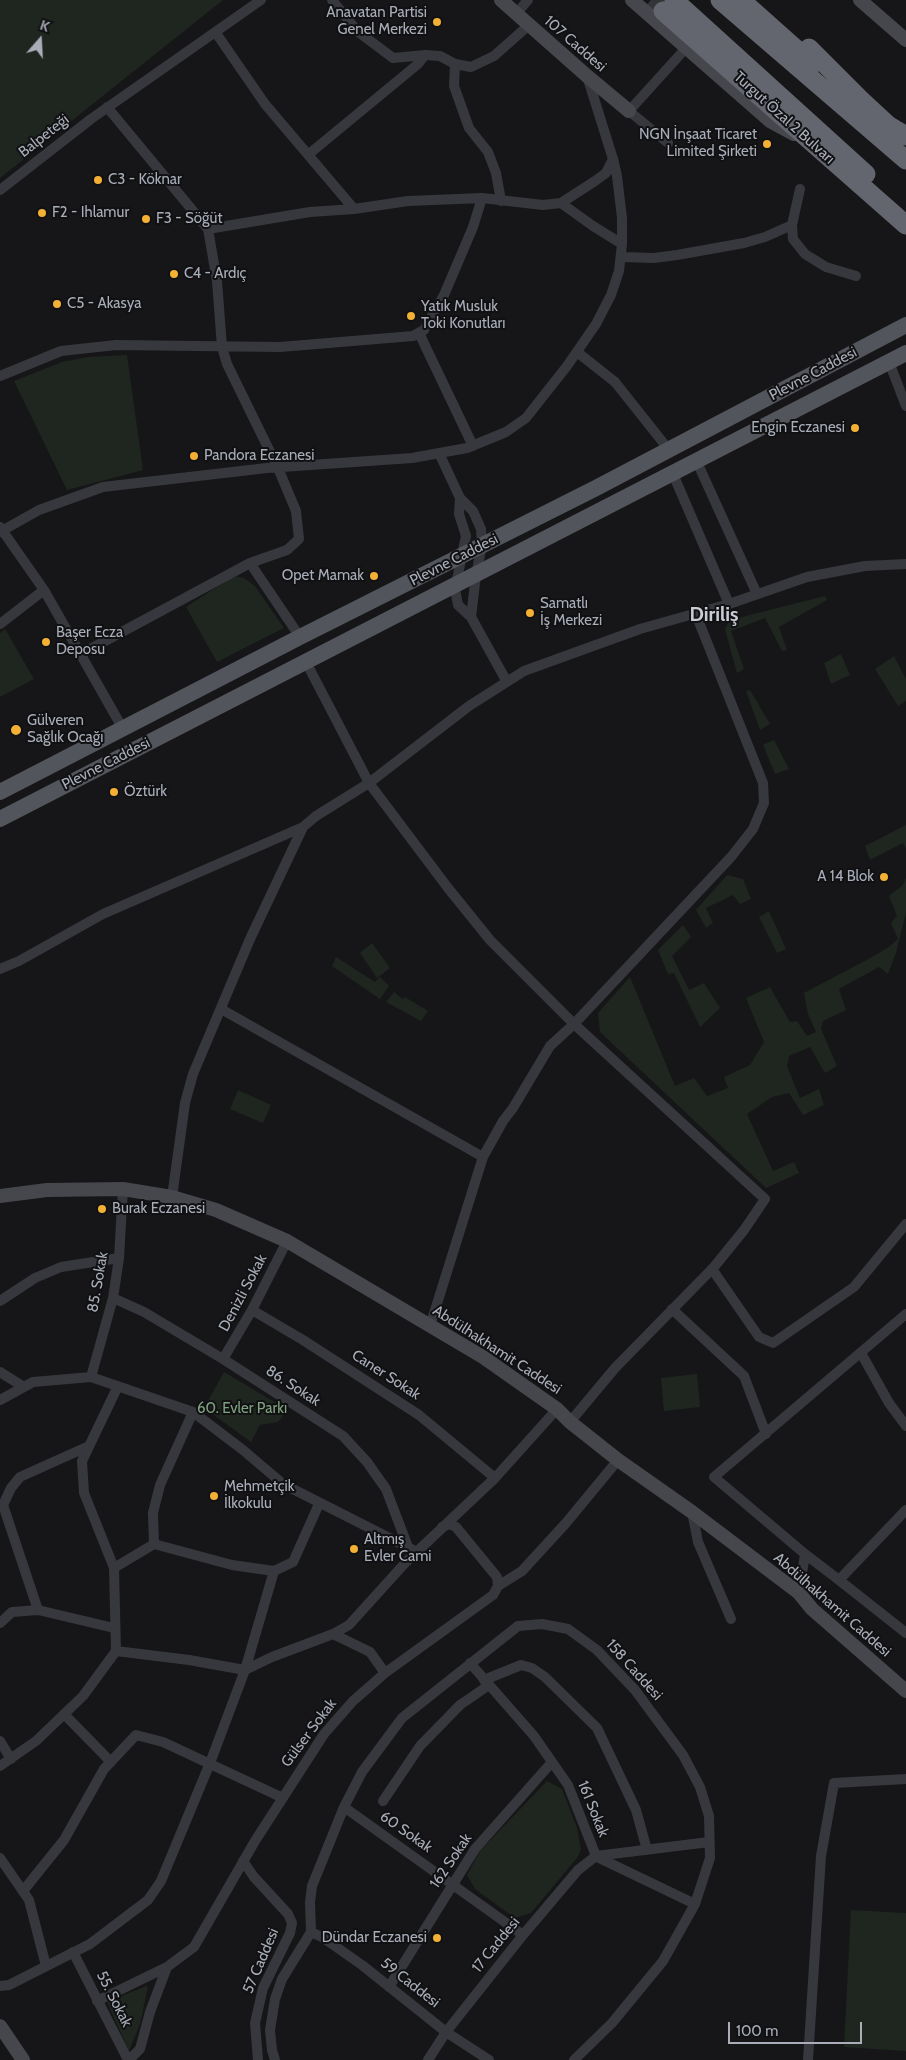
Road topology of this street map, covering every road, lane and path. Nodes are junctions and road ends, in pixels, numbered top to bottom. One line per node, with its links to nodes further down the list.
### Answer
1 (261, 0): 13 (street, Balpeteği)
2 (332, 0): 16 (street)
3 (501, 0): 11 (main road, 107 Caddesi)
4 (528, 0): 11 (street)
5 (632, 0): 15 (main road)
6 (720, 0): 19 (highway)
7 (742, 0): 19 (highway)
8 (754, 0): 19 (highway)
9 (860, 0): 14 (main road)
10 (669, 5): 24 (highway, Turgut Özal 2 Bulvarı); 35 (highway, Turgut Özal 2 Bulvarı)
11 (516, 14): 12 (main road, 107 Caddesi)
12 (529, 25): 17 (street); 18 (main road, 107 Caddesi)
13 (216, 33): 20 (street, Balpeteği); 25 (street)
14 (906, 40)
15 (686, 48): 21 (street); 24 (main road)
16 (425, 54): 17 (street); 25 (street)
17 (455, 64): 32 (street)
18 (587, 76): 21 (main road, 107 Caddesi); 27 (street)
19 (854, 105): 22 (highway); 26 (highway); 28 (highway)
20 (107, 107): 29 (street, Balpeteği); 38 (street)
21 (629, 111): 23 (street)
22 (906, 136)
23 (668, 143)
24 (813, 144): 37 (highway, Turgut Özal 2 Bulvarı)
25 (309, 154): 34 (street)
26 (906, 154)
27 (612, 159): 33 (street); 39 (street)
28 (906, 160)
29 (0, 190)
30 (800, 190): 36 (street)
31 (482, 198): 32 (street); 34 (street); 43 (street)
32 (501, 200): 33 (street)
33 (561, 203): 39 (street)
34 (354, 209): 38 (street)
35 (906, 209)
36 (792, 225): 40 (street); 41 (street)
37 (906, 225)
38 (208, 230): 44 (street)
39 (622, 244): 40 (street)
40 (621, 257): 45 (street)
41 (856, 276)
42 (906, 325): 51 (main road, Plevne Caddesi)
43 (419, 333): 44 (street); 50 (street)
44 (222, 347): 48 (street); 54 (street)
45 (577, 352): 50 (street); 51 (street)
46 (906, 353): 47 (main road, Plevne Caddesi)
47 (889, 362): 49 (street); 53 (main road, Plevne Caddesi)
48 (0, 376)
49 (906, 406)
50 (472, 446): 52 (street)
51 (669, 450): 58 (main road, Plevne Caddesi)
52 (439, 453): 54 (street); 56 (street)
53 (697, 462): 55 (main road, Plevne Caddesi); 65 (street)
54 (278, 468): 57 (street); 60 (street)
55 (673, 474): 62 (main road, Plevne Caddesi); 66 (street)
56 (460, 498): 58 (street); 59 (street)
57 (1, 529): 64 (street)
58 (482, 545): 59 (main road, Plevne Caddesi); 62 (street)
59 (463, 555): 63 (street); 70 (main road, Plevne Caddesi)
60 (250, 563): 70 (street); 71 (street)
61 (906, 564): 65 (street)
62 (476, 575): 63 (main road, Plevne Caddesi); 68 (street)
63 (456, 585): 68 (street); 72 (main road, Plevne Caddesi)
64 (44, 590): 69 (street); 71 (street)
65 (757, 594): 66 (street)
66 (729, 604): 67 (street)
67 (695, 612): 73 (street); 81 (street)
68 (471, 617): 73 (street)
69 (0, 624)
70 (300, 637): 74 (main road, Plevne Caddesi)
71 (81, 654): 74 (street)
72 (306, 662): 75 (street); 77 (main road, Plevne Caddesi)
73 (507, 682): 75 (street)
74 (123, 729): 76 (main road, Plevne Caddesi)
75 (369, 783): 78 (street); 81 (street)
76 (0, 792)
77 (0, 819)
78 (303, 827): 79 (street); 80 (street)
79 (0, 969)
80 (221, 1009): 82 (street); 85 (street)
81 (574, 1024): 82 (street); 89 (street)
82 (483, 1157): 95 (street)
83 (123, 1190): 84 (main road, Abdülhakhamit Caddesi); 85 (main road, Abdülhakhamit Caddesi); 88 (street, 85. Sokak)
84 (0, 1196)
85 (172, 1197): 87 (main road, Abdülhakhamit Caddesi)
86 (906, 1224): 89 (street)
87 (288, 1241): 92 (street, Denizli Sokak); 95 (main road, Abdülhakhamit Caddesi)
88 (119, 1258): 90 (street, 85. Sokak); 91 (street)
89 (712, 1269): 93 (street)
90 (113, 1298): 97 (street, 86. Sokak); 99 (street, 85. Sokak)
91 (0, 1302)
92 (252, 1310): 97 (street, Denizli Sokak); 110 (street, Caner Sokak)
93 (672, 1310): 105 (street); 107 (street)
94 (906, 1314): 96 (street)
95 (430, 1326): 103 (main road, Abdülhakhamit Caddesi)
96 (861, 1354): 106 (street); 107 (street)
97 (223, 1359): 117 (street, 86. Sokak)
98 (0, 1372): 101 (street)
99 (91, 1377): 100 (street); 101 (street)
100 (118, 1386): 104 (street); 108 (street)
101 (24, 1387): 102 (street)
102 (0, 1400)
103 (557, 1409): 105 (main road, Abdülhakhamit Caddesi); 110 (street)
104 (193, 1412): 111 (street); 116 (street)
105 (570, 1422): 109 (main road, Abdülhakhamit Caddesi)
106 (906, 1426)
107 (766, 1434): 118 (street)
108 (89, 1446): 112 (street); 119 (street)
109 (618, 1460): 114 (main road, Abdülhakhamit Caddesi); 122 (street, Gülser Sokak)
110 (495, 1478): 115 (street)
111 (319, 1504): 117 (street); 120 (street)
112 (2, 1506): 124 (street)
113 (906, 1510): 121 (street)
114 (692, 1512): 123 (main road, Abdülhakhamit Caddesi); 125 (street)
115 (442, 1527): 117 (street); 122 (street)
116 (154, 1544): 119 (street); 120 (street)
117 (412, 1549): 129 (street)
118 (805, 1554): 121 (street); 123 (street)
119 (114, 1568): 127 (street)
120 (274, 1571): 132 (street)
121 (839, 1580): 128 (street)
122 (498, 1586): 133 (street, Gülser Sokak)
123 (799, 1593): 135 (main road, Abdülhakhamit Caddesi)
124 (38, 1610): 126 (street); 127 (street)
125 (731, 1619)
126 (0, 1623)
127 (114, 1628): 130 (street)
128 (906, 1633)
129 (333, 1634): 132 (street); 133 (street)
130 (116, 1651): 132 (street); 136 (street)
131 (470, 1663): 134 (street, 161 Sokak); 146 (street, 158 Caddesi); 147 (street, 158 Caddesi)
132 (245, 1670): 141 (street)
133 (385, 1673): 144 (street, Gülser Sokak)
134 (487, 1682): 140 (street, 161 Sokak); 145 (street); 148 (street)
135 (906, 1690)
136 (64, 1714): 138 (street); 139 (street)
137 (0, 1741): 138 (street)
138 (11, 1759): 142 (street)
139 (111, 1762): 141 (street); 154 (street)
140 (552, 1762): 149 (street, 161 Sokak); 153 (street, 162 Sokak)
141 (210, 1763): 144 (street); 158 (street)
142 (0, 1766)
143 (906, 1780): 173 (street)
144 (283, 1798): 151 (street, Gülser Sokak)
145 (383, 1801)
146 (344, 1807): 153 (street, 60 Sokak); 156 (street, 158 Caddesi)
147 (709, 1842): 148 (street, 161 Sokak); 155 (street, 158 Caddesi)
148 (647, 1850): 149 (street, 161 Sokak)
149 (596, 1856): 155 (street); 157 (street, 17 Caddesi)
150 (0, 1858): 152 (street)
151 (243, 1861): 160 (street, Gülser Sokak); 168 (street, 57 Caddesi)
152 (4, 1872): 154 (street)
153 (453, 1884): 157 (street, 60 Sokak); 162 (street, 162 Sokak)
154 (23, 1891): 159 (street)
155 (695, 1904): 172 (street, 158 Caddesi)
156 (311, 1932): 162 (street, 59 Caddesi); 169 (street, 57 Caddesi)
157 (522, 1936): 165 (street, 17 Caddesi)
158 (73, 1952): 159 (street); 163 (street, 55. Sokak)
159 (46, 1966): 161 (street)
160 (167, 1967): 163 (street, Gülser Sokak); 167 (street)
161 (0, 1986)
162 (390, 1987): 165 (street, 59 Caddesi)
163 (97, 2001): 167 (street, 55. Sokak)
164 (0, 2026): 166 (main road)
165 (446, 2032): 170 (street, 17 Caddesi); 171 (street, 59 Caddesi)
166 (23, 2060)
167 (128, 2060)
168 (258, 2060)
169 (275, 2060)
170 (428, 2060)
171 (489, 2060)
172 (574, 2060)
173 (808, 2060)

